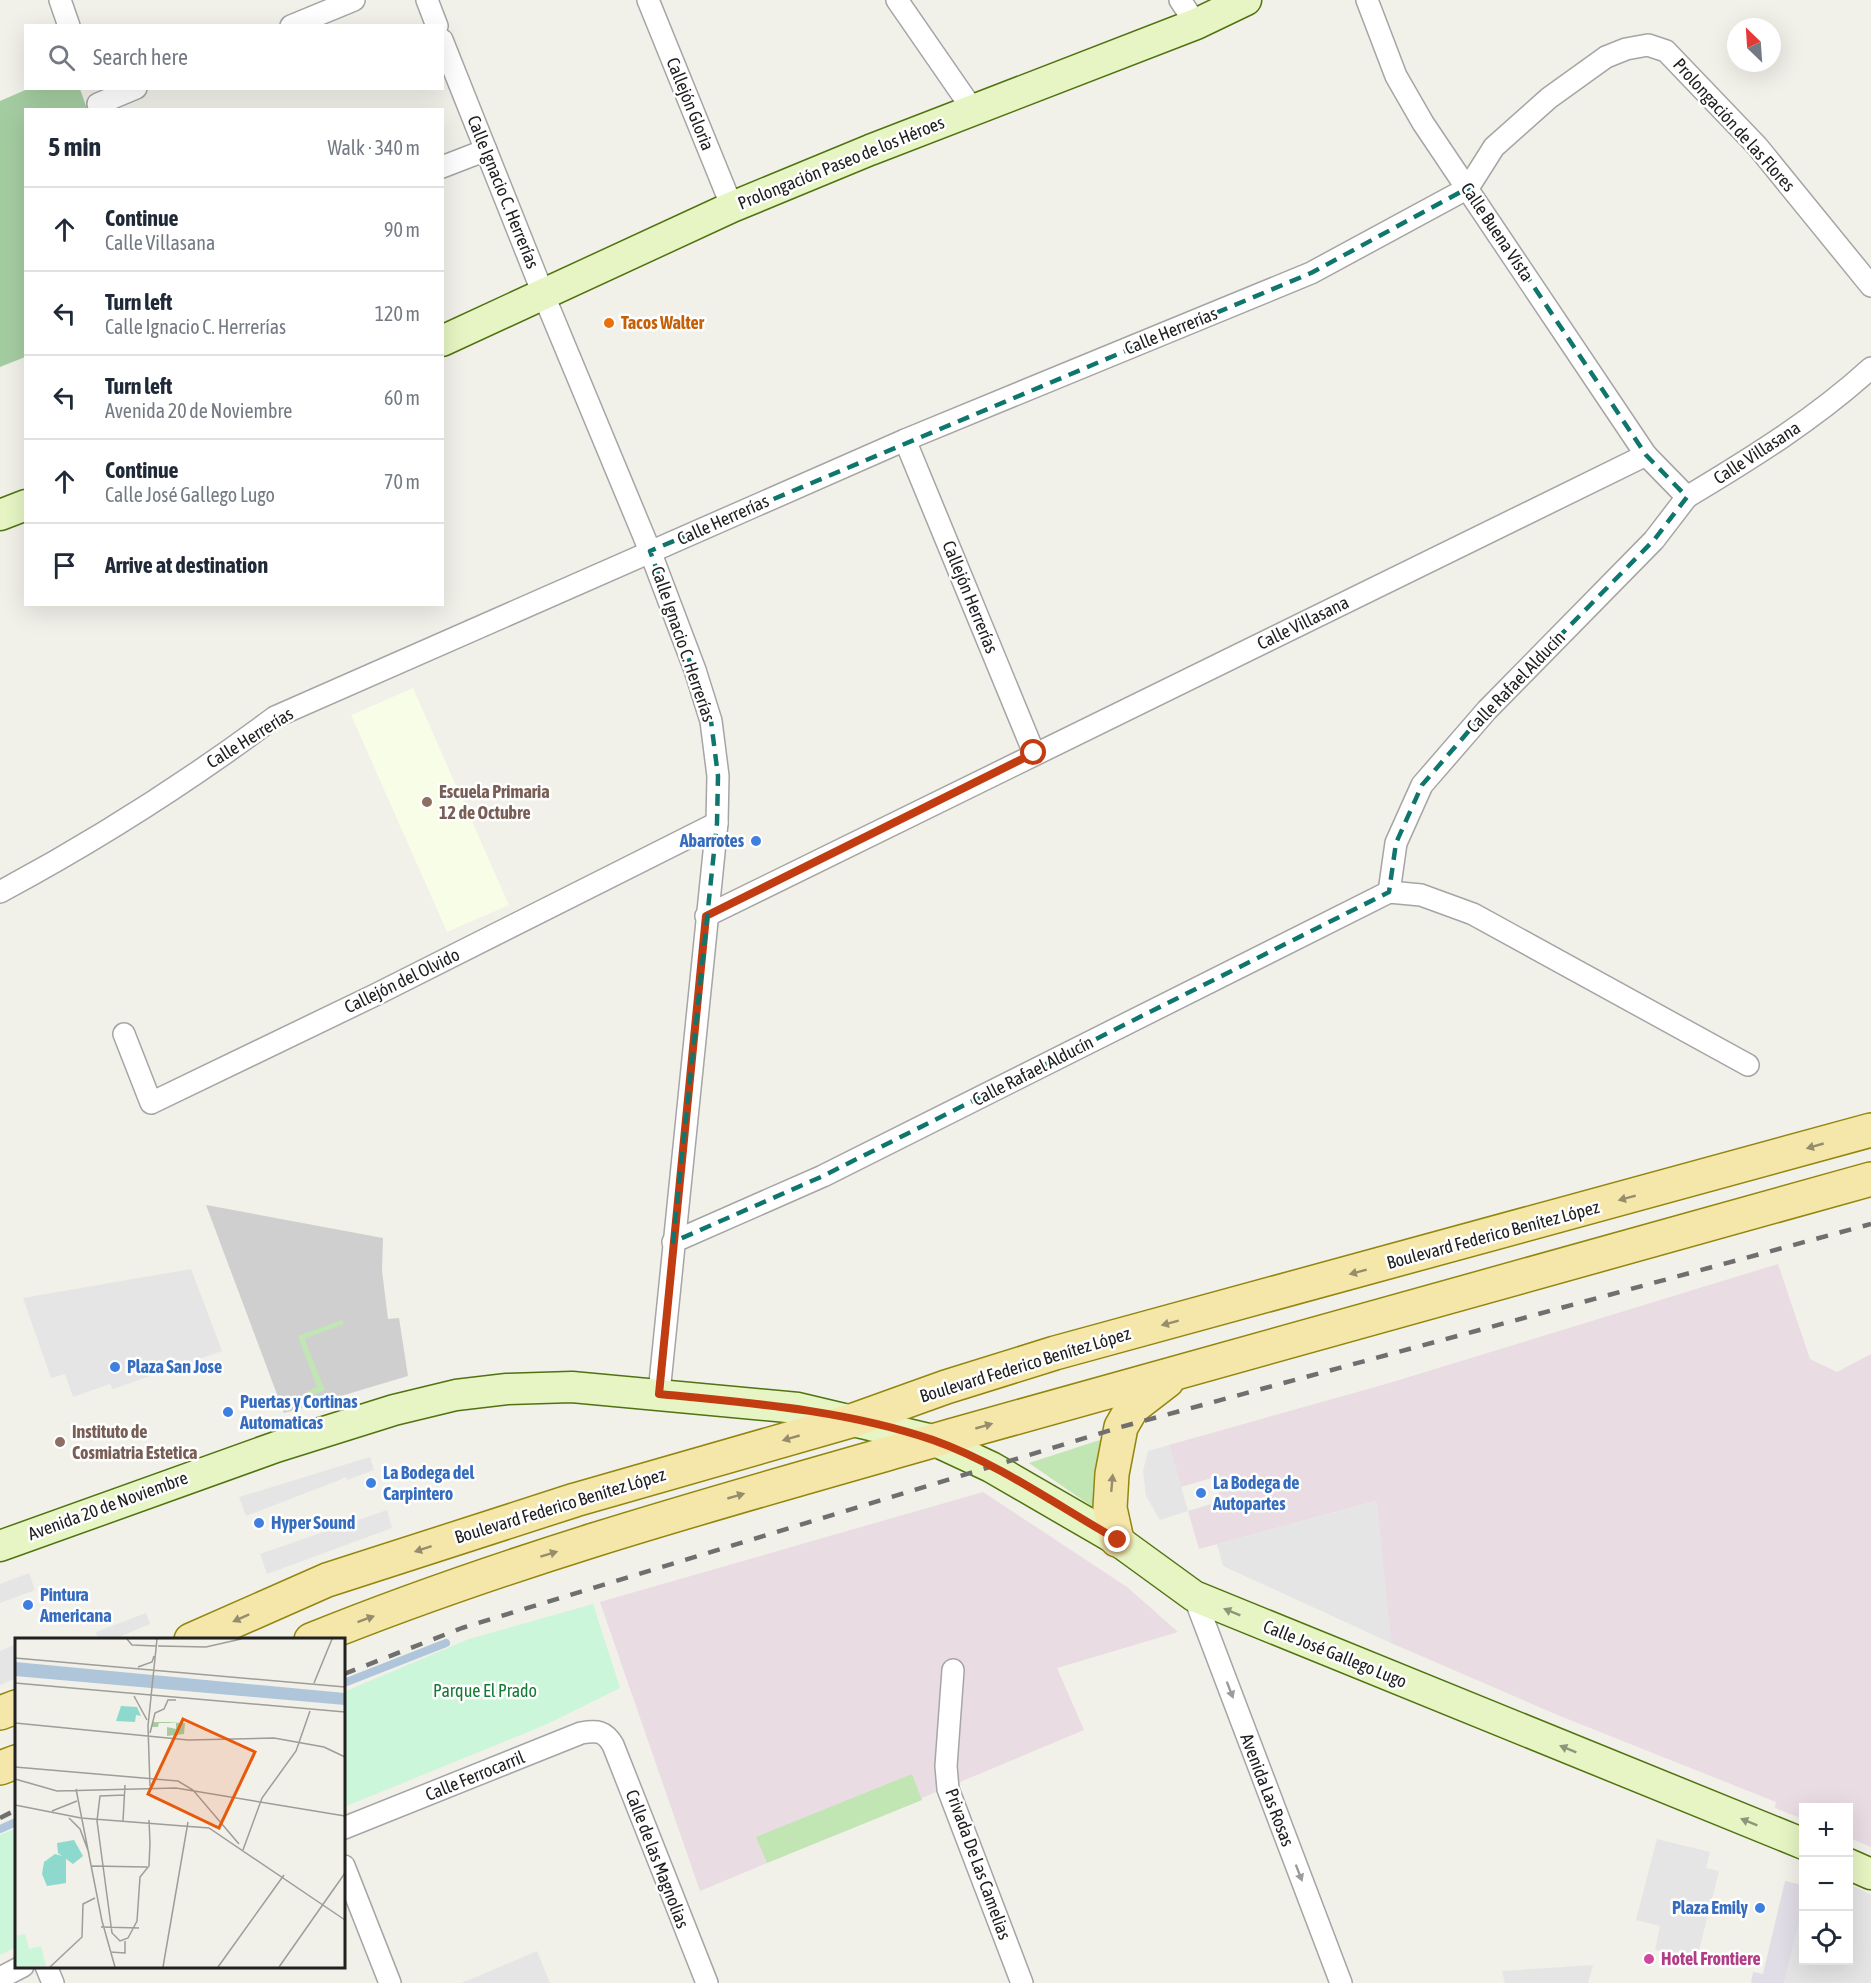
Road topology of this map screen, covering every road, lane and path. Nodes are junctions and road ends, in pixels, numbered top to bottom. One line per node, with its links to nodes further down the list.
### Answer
1 (60, 0): 9 (street)
2 (354, 0): 10 (street)
3 (427, 0): 11 (street)
4 (648, 0): 19 (street, Callejón Gloria)
5 (897, 0): 15 (street)
6 (1246, 0): 8 (main road, Prolongación Paseo de los Héroes)
7 (1367, 0): 18 (street, Calle Buena Vista)
8 (1188, 12): 15 (main road, Prolongación Paseo de los Héroes)
9 (68, 24)
10 (296, 24)
11 (436, 24)
12 (444, 44): 16 (street, Calle Ignacio C. Herrerías)
13 (130, 90): 14 (street)
14 (97, 101)
15 (973, 110): 19 (main road, Prolongación Paseo de los Héroes)
16 (486, 150): 17 (street); 21 (street, Calle Ignacio C. Herrerías)
17 (444, 166)
18 (1468, 188): 20 (street, Prolongación de las Flores); 24 (street, Calle Herrerías); 25 (street, Calle Buena Vista)
19 (732, 207): 21 (main road, Prolongación Paseo de los Héroes)
20 (1871, 286)
21 (544, 296): 22 (main road, Prolongación Paseo de los Héroes); 29 (street, Calle Ignacio C. Herrerías)
22 (444, 340)
23 (1871, 368): 26 (street, Calle Villasana)
24 (905, 440): 29 (street, Calle Herrerías); 30 (street, Callejón Herrerías)
25 (1646, 455): 26 (street); 30 (street, Calle Villasana)
26 (1687, 496): 33 (street, Calle Rafael Alducín)
27 (24, 506): 28 (main road)
28 (0, 515)
29 (650, 551): 31 (street, Calle Ignacio C. Herrerías); 32 (street, Calle Herrerías)
30 (1034, 753): 34 (street, Calle Villasana)
31 (717, 823): 34 (street, Calle Ignacio C. Herrerías); 35 (street, Callejón del Olvido)
32 (0, 892)
33 (1389, 892): 36 (street); 39 (street, Calle Rafael Alducín)
34 (706, 916): 39 (street, Calle Ignacio C. Herrerías)
35 (124, 1034)
36 (1748, 1065)
37 (1871, 1130): 42 (main road, Boulevard Federico Benítez López, one-way to 42)
38 (1871, 1179): 40 (main road)
39 (673, 1242): 41 (street, Calle Ignacio C. Herrerías)
40 (1183, 1369): 44 (main road, one-way to 40); 45 (main road, one-way to 40)
41 (659, 1394): 42 (main road, Avenida 20 de Noviembre); 46 (main road, Avenida 20 de Noviembre)
42 (854, 1419): 43 (main road, Avenida 20 de Noviembre); 48 (main road, Boulevard Federico Benítez López, one-way to 48)
43 (886, 1428): 44 (main road, Calle José Gallego Lugo)
44 (933, 1440): 45 (main road, Calle José Gallego Lugo); 49 (main road, one-way to 44)
45 (1118, 1540): 47 (main road, Calle José Gallego Lugo)
46 (0, 1546)
47 (1194, 1596): 57 (main road, Calle José Gallego Lugo, one-way to 47); 68 (street, Avenida Las Rosas, one-way to 68)
48 (196, 1638)
49 (316, 1638)
50 (953, 1670): 67 (street, Privada De Las Camelias)
51 (15, 1707): 52 (main road)
52 (0, 1713)
53 (607, 1735): 56 (street, Calle Ferrocarril); 66 (street, Calle de las Magnolias)
54 (15, 1762): 55 (main road)
55 (0, 1768)
56 (345, 1828)
57 (1799, 1842)
58 (1853, 1866): 60 (main road)
59 (345, 1869): 65 (street)
60 (1871, 1874)
61 (19, 1968): 63 (street)
62 (47, 1968): 64 (street)
63 (0, 1978)
64 (53, 1983)
65 (390, 1983)
66 (707, 1983)
67 (1022, 1983)
68 (1341, 1983)

